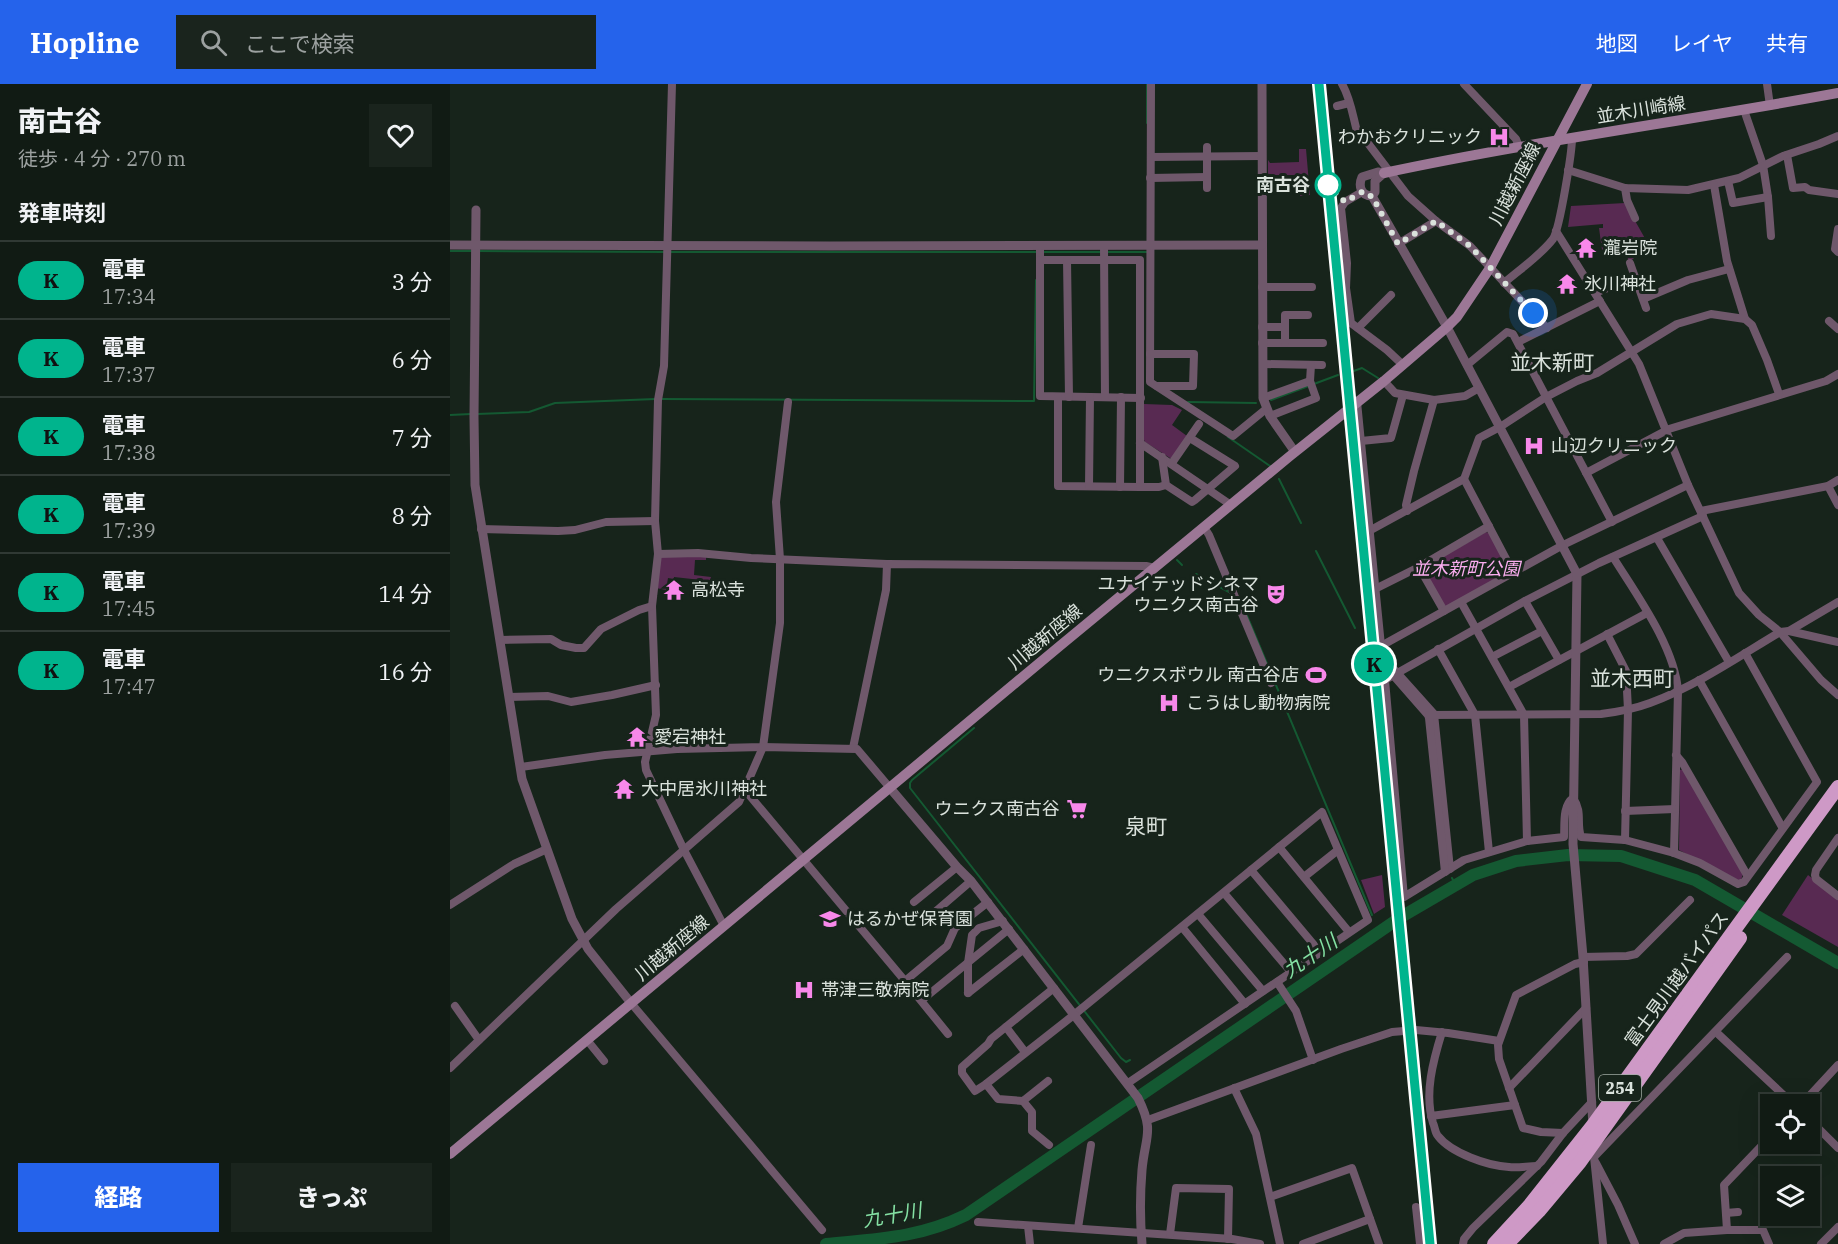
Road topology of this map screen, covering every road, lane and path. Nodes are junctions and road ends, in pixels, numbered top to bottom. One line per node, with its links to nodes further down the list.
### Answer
1 (672, 84): 44 (street)
2 (1151, 84): 20 (street)
3 (1262, 84): 19 (street)
4 (1342, 84): 9 (street)
5 (1464, 84): 16 (street)
6 (1587, 84): 15 (main road, 川越新座線)
7 (1767, 84): 11 (street)
8 (1838, 93): 11 (main road, 並木川崎線)
9 (1349, 103): 10 (street); 23 (street)
10 (1337, 106)
11 (1770, 106): 12 (main road, 並木川崎線)
12 (1744, 110): 14 (main road, 並木川崎線); 21 (street)
13 (1838, 136): 18 (street)
14 (1572, 138): 15 (main road, 並木川崎線); 22 (street)
15 (1556, 141): 16 (main road, 並木川崎線); 53 (main road, 川越新座線)
16 (1519, 147): 23 (main road, 並木川崎線)
17 (1207, 152): 19 (street); 20 (street); 24 (street)
18 (1787, 155): 21 (street); 31 (street)
19 (1262, 156): 40 (street)
20 (1151, 157): 25 (street)
21 (1763, 165): 26 (street); 33 (street)
22 (1568, 170): 29 (street); 38 (street)
23 (1383, 176): 30 (street); 32 (street); 36 (street)
24 (1207, 177): 25 (street); 28 (street)
25 (1150, 178): 47 (street)
26 (1728, 181): 27 (street); 33 (street)
27 (1714, 185): 29 (street); 54 (street)
28 (1207, 188)
29 (1625, 188): 35 (street)
30 (1362, 192): 32 (street); 70 (street)
31 (1838, 194)
32 (1372, 196): 41 (street)
33 (1768, 197): 39 (street)
34 (476, 210): 43 (street)
35 (1635, 218)
36 (1436, 221): 41 (street); 53 (street)
37 (1838, 229): 48 (street)
38 (1556, 231): 56 (street); 59 (street)
39 (1771, 236)
40 (1262, 244): 47 (street); 57 (street)
41 (1398, 244): 69 (street)
42 (450, 245): 43 (street)
43 (475, 245): 44 (street); 130 (street)
44 (668, 245): 45 (street); 126 (street)
45 (1040, 246): 46 (street); 49 (street)
46 (1104, 246): 47 (street); 51 (street)
47 (1150, 246): 78 (street)
48 (1838, 252)
49 (1040, 260): 50 (street); 91 (street)
50 (1067, 260): 51 (street); 92 (street)
51 (1104, 260): 94 (street); 97 (street)
52 (1630, 263): 55 (street)
53 (1490, 268): 56 (street); 69 (main road, 川越新座線)
54 (1729, 269): 61 (street); 65 (street)
55 (1635, 277): 59 (street); 61 (street)
56 (1504, 283): 71 (street)
57 (1262, 287): 58 (street); 67 (street)
58 (1312, 287)
59 (1594, 293): 62 (street)
60 (1391, 295): 70 (street)
61 (1643, 299): 63 (street)
62 (1600, 301): 71 (street); 77 (street)
63 (1646, 308)
64 (1308, 315): 68 (street)
65 (1745, 319): 77 (street); 89 (street)
66 (1829, 321): 72 (street)
67 (1262, 327): 68 (street); 74 (street)
68 (1285, 327): 75 (street)
69 (1447, 327): 82 (main road, 川越新座線); 83 (street)
70 (1358, 328): 82 (street)
71 (1547, 328): 73 (street)
72 (1838, 329)
73 (1518, 342): 83 (street); 96 (street)
74 (1262, 343): 75 (street); 79 (street)
75 (1285, 343): 76 (street)
76 (1323, 343)
77 (1632, 353): 96 (street); 105 (street)
78 (1150, 354): 87 (street); 87 (street)
79 (1263, 364): 80 (street); 98 (street)
80 (1311, 365): 81 (street); 85 (street)
81 (1322, 365)
82 (1403, 365): 86 (main road, 川越新座線)
83 (1467, 365): 88 (street)
84 (1838, 374): 89 (street)
85 (1310, 381): 98 (street); 102 (street)
86 (1384, 381): 90 (street); 101 (main road, 川越新座線)
87 (1155, 386): 102 (street)
88 (1479, 388): 99 (street); 104 (street)
89 (1779, 394): 105 (street)
90 (1403, 395): 99 (street); 107 (street)
91 (1058, 397): 92 (street); 117 (street)
92 (1069, 397): 93 (street)
93 (1090, 397): 94 (street); 117 (street)
94 (1105, 397): 95 (street)
95 (1121, 397): 97 (street); 119 (street)
96 (1546, 397): 104 (street); 112 (street)
97 (1141, 398): 108 (street)
98 (1263, 398): 102 (street)
99 (1434, 400): 124 (street)
100 (788, 402): 136 (street)
101 (1357, 402): 107 (street); 109 (main road, 川越新座線)
102 (1268, 413): 109 (street)
103 (1199, 424): 106 (street)
104 (1500, 427): 113 (street); 133 (street)
105 (1665, 430): 112 (street); 116 (street)
106 (1190, 438): 111 (street); 121 (street)
107 (1361, 441): 131 (street)
108 (1140, 443): 110 (street); 120 (street)
109 (1294, 452): 122 (main road, 川越新座線)
110 (1162, 457): 111 (street); 115 (street)
111 (1172, 463): 121 (street)
112 (1586, 472): 127 (street)
113 (1464, 479): 124 (street); 128 (street)
114 (1838, 480): 118 (street)
115 (1166, 485): 120 (street); 121 (street)
116 (1689, 485): 125 (street); 127 (street)
117 (1089, 486): 119 (street)
118 (1828, 486): 123 (street); 125 (street)
119 (1120, 487): 120 (street)
120 (1140, 487)
121 (1209, 489): 122 (street)
122 (1231, 505): 129 (main road, 川越新座線)
123 (1838, 505)
124 (1407, 511): 131 (street)
125 (1702, 513): 132 (street); 152 (street)
126 (655, 521): 130 (street); 134 (street)
127 (1612, 522): 133 (street)
128 (1489, 526): 138 (street); 140 (street)
129 (1204, 527): 139 (main road, 川越新座線); 165 (street)
130 (482, 529): 154 (street)
131 (1370, 531): 142 (street)
132 (1657, 538): 135 (street); 162 (street)
133 (1563, 545): 140 (street); 141 (street)
134 (658, 554): 136 (street); 146 (street)
135 (1613, 556): 141 (street); 148 (street)
136 (780, 559): 137 (street); 176 (street)
137 (887, 564): 139 (street); 177 (street)
138 (1419, 567): 142 (street); 147 (street)
139 (1155, 568): 182 (main road, 川越新座線)
140 (1514, 572): 144 (street)
141 (1577, 574): 143 (street); 158 (street)
142 (1375, 589): 156 (street)
143 (1525, 601): 149 (street); 150 (street)
144 (1461, 602): 147 (street); 149 (street)
145 (1838, 602): 151 (street)
146 (652, 606): 154 (street); 166 (street)
147 (1444, 611): 156 (street)
148 (1647, 613): 153 (street); 168 (street)
149 (1475, 628): 157 (street); 160 (street)
150 (1542, 631): 160 (street); 161 (street)
151 (1789, 631): 152 (street); 155 (street)
152 (1780, 632): 159 (street); 169 (street)
153 (1607, 634): 158 (street); 171 (street)
154 (500, 640): 170 (street)
155 (1838, 642)
156 (1381, 646): 163 (street)
157 (1438, 650): 163 (street); 174 (street)
158 (1576, 651): 161 (street); 173 (street)
159 (1744, 653): 162 (street); 188 (street)
160 (1492, 657): 167 (street)
161 (1559, 660): 167 (street)
162 (1729, 662): 164 (street)
163 (1395, 673): 172 (street); 203 (street)
164 (1699, 680): 168 (street); 188 (street)
165 (1271, 683)
166 (656, 685): 170 (street); 178 (street)
167 (1509, 687): 175 (street)
168 (1678, 691): 171 (street); 179 (street)
169 (1838, 695)
170 (509, 697): 180 (street)
171 (1628, 710): 173 (street); 187 (street)
172 (1431, 714): 174 (street); 203 (street)
173 (1574, 714): 175 (street); 184 (street)
174 (1475, 715): 175 (street); 197 (street)
175 (1524, 715): 191 (street)
176 (763, 747): 177 (street); 178 (street); 183 (street)
177 (853, 748): 182 (street)
178 (648, 752): 180 (street); 195 (street)
179 (1676, 755): 186 (street); 204 (street)
180 (520, 767): 193 (street)
181 (1838, 787): 209 (highway, 富士見川越バイパス / 254)
182 (890, 788): 200 (main road, 川越新座線); 201 (street)
183 (745, 790): 195 (street); 200 (street)
184 (1573, 798): 190 (street); 191 (street); 225 (street)
185 (1838, 802): 209 (highway, 富士見川越バイパス / 254)
186 (1675, 809): 187 (street); 198 (street)
187 (1625, 812): 190 (street)
188 (1782, 827): 204 (street)
189 (1838, 838): 194 (street)
190 (1625, 840): 198 (street)
191 (1527, 841): 197 (street)
192 (1279, 847): 196 (street); 202 (street); 205 (street)
193 (547, 849): 213 (street); 221 (street)
194 (1830, 849): 199 (street); 208 (street)
195 (684, 850): 217 (street); 221 (street)
196 (1338, 850): 205 (street); 220 (street)
197 (1489, 852): 203 (street)
198 (1674, 853): 204 (street)
199 (1838, 855)
200 (805, 860): 217 (main road, 川越新座線); 228 (street)
201 (957, 867): 206 (street); 211 (street)
202 (1251, 870): 207 (street); 223 (street)
203 (1447, 870)
204 (1747, 875)
205 (1304, 877): 220 (street)
206 (971, 881): 212 (street); 215 (street)
207 (1224, 892): 214 (street); 227 (street)
208 (1838, 896)
209 (1763, 898): 219 (highway, 富士見川越バイパス / 254)
210 (1690, 900): 225 (street)
211 (914, 902)
212 (988, 902): 216 (street); 228 (street)
213 (450, 905)
214 (1198, 914): 218 (street); 231 (street)
215 (928, 918)
216 (1006, 925): 222 (street); 226 (street); 226 (street)
217 (724, 926): 233 (main road, 川越新座線)
218 (1182, 927): 234 (street); 237 (street)
219 (1742, 927): 262 (highway, 富士見川越バイパス / 254); 265 (highway, 富士見川越バイパス / 254)
220 (1349, 932): 223 (street)
221 (583, 941): 233 (street); 242 (street)
222 (1024, 949): 226 (street); 230 (street)
223 (1320, 952): 227 (street)
224 (1787, 957): 240 (street)
225 (1583, 960): 236 (street); 244 (street)
226 (968, 963): 232 (street)
227 (1291, 972): 229 (street)
228 (905, 981): 232 (street)
229 (1279, 985): 231 (street); 246 (street)
230 (1054, 988): 237 (street); 238 (street)
231 (1263, 991): 234 (street)
232 (922, 1000): 241 (street)
233 (631, 1003): 243 (main road, 川越新座線); 282 (street)
234 (1245, 1004): 252 (street)
235 (455, 1006): 242 (street)
236 (1586, 1008): 254 (street); 258 (street)
237 (1075, 1014): 245 (street); 252 (street)
238 (1006, 1027): 245 (street); 251 (street)
239 (1442, 1032): 244 (street); 246 (street); 260 (street)
240 (1716, 1032): 255 (street); 271 (street)
241 (948, 1034)
242 (479, 1040): 249 (street)
243 (587, 1040): 247 (street); 270 (main road, 川越新座線)
244 (1499, 1041): 254 (street)
245 (1025, 1052): 251 (street)
246 (1313, 1060): 253 (street)
247 (604, 1061)
248 (1838, 1065): 256 (street)
249 (450, 1068)
250 (1048, 1081): 257 (street)
251 (986, 1083): 257 (street)
252 (1131, 1086): 261 (street)
253 (1234, 1088): 261 (street); 273 (street)
254 (1509, 1088): 259 (street)
255 (1782, 1094)
256 (1811, 1094)
257 (1023, 1101): 266 (street)
258 (1592, 1102): 262 (street); 264 (street)
259 (1515, 1105): 260 (street); 264 (street)
260 (1431, 1116): 272 (street)
261 (1148, 1120): 284 (street)
262 (1593, 1125): 265 (street); 295 (highway, 富士見川越バイパス / 254)
263 (1820, 1130): 269 (street)
264 (1563, 1133): 272 (street)
265 (1593, 1141): 271 (street); 296 (highway, 富士見川越バイパス / 254)
266 (1049, 1144)
267 (1090, 1145): 281 (street)
268 (1760, 1147): 276 (street)
269 (1838, 1148)
270 (450, 1154)
271 (1594, 1157): 297 (street); 298 (street)
272 (1537, 1166): 294 (street)
273 (1270, 1197): 277 (street); 290 (street)
274 (1416, 1208): 293 (street)
275 (1737, 1212): 276 (street)
276 (1726, 1213): 283 (street)
277 (1370, 1219): 291 (street); 292 (street)
278 (978, 1222): 279 (street)
279 (1028, 1226): 281 (street); 287 (street)
280 (1838, 1227): 301 (street)
281 (1078, 1228): 284 (street)
282 (822, 1230)
283 (1727, 1230): 299 (street); 300 (street)
284 (1141, 1232): 285 (street); 288 (street)
285 (1170, 1234): 286 (street); 286 (street)
286 (1228, 1239): 289 (street)
287 (1030, 1244)
288 (1142, 1244)
289 (1260, 1244)
290 (1280, 1244)
291 (1303, 1244)
292 (1379, 1244)
293 (1420, 1244)
294 (1463, 1244)
295 (1494, 1244)
296 (1507, 1244)
297 (1603, 1244)
298 (1635, 1244)
299 (1664, 1244)
300 (1769, 1244)
301 (1821, 1244)

